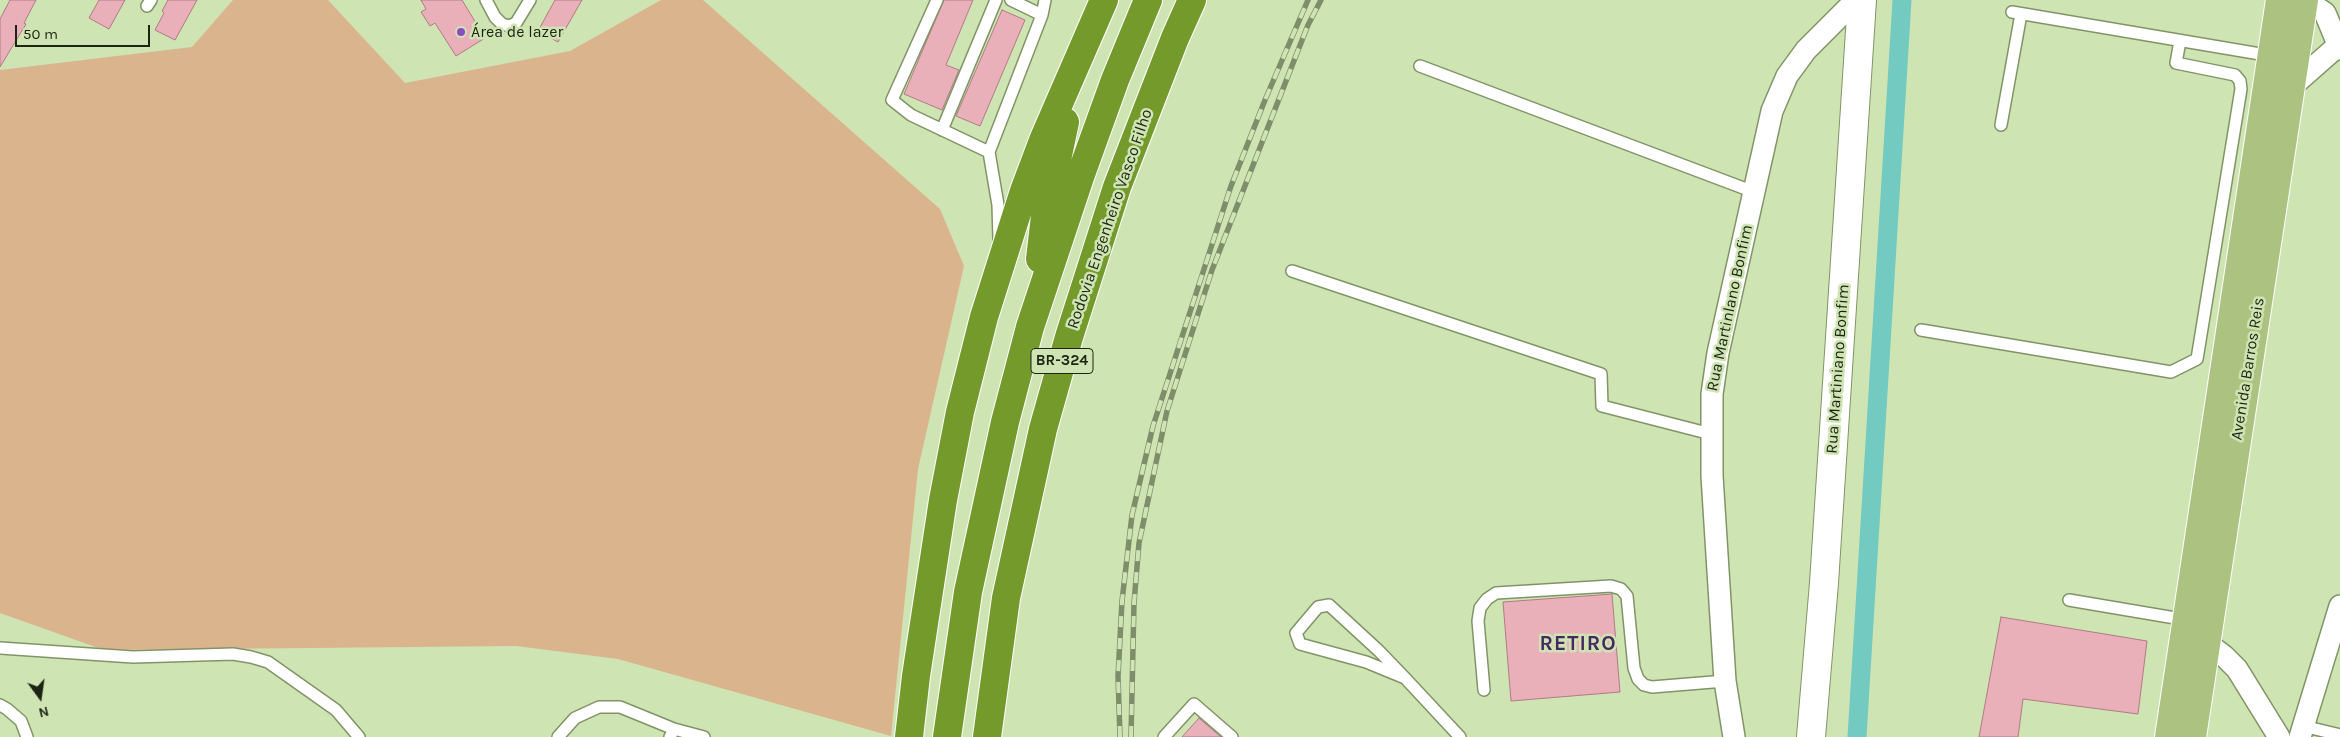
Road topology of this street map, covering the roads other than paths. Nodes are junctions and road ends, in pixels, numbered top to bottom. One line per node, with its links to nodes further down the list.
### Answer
1 (486, 0): 2 (lane)
2 (530, 0)
3 (937, 0): 22 (lane)
4 (996, 0): 22 (lane)
5 (1011, 0): 14 (lane)
6 (1045, 0): 14 (lane)
7 (1104, 0): 18 (highway)
8 (1148, 0): 28 (highway, BR-324)
9 (1192, 0): 49 (highway, Rodovia Engenheiro Vasco Filho / BR-324)
10 (1856, 0): 24 (street, Rua Martinlano Bonfim)
11 (1862, 0): 54 (street, Rua Martiniano Bonfim)
12 (2280, 0): 17 (main road, Avenida Barros Reis)
13 (2304, 0): 16 (street); 20 (main road, Avenida Barros Reis)
14 (1042, 15): 23 (lane)
15 (2180, 41): 17 (lane); 21 (lane); 27 (lane)
16 (2340, 46): 20 (street)
17 (2272, 56): 27 (main road, Avenida Barros Reis)
18 (1078, 59): 25 (highway); 28 (highway)
19 (1420, 66): 24 (lane)
20 (2290, 88): 34 (main road, Avenida Barros Reis)
21 (2001, 125)
22 (942, 130): 23 (lane)
23 (989, 152): 25 (lane)
24 (1754, 192): 30 (street, Rua Martinlano Bonfim)
25 (1000, 266): 47 (highway)
26 (1292, 271): 30 (lane)
27 (2219, 314): 29 (lane); 33 (main road, Avenida Barros Reis)
28 (1030, 327): 48 (highway, BR-324)
29 (1921, 330)
30 (1711, 434): 37 (street, Rua Martinlano Bonfim)
31 (2069, 600): 33 (lane)
32 (2340, 606): 40 (street)
33 (2187, 620): 55 (main road, Avenida Barros Reis)
34 (2207, 642): 56 (main road, Avenida Barros Reis); 57 (street)
35 (0, 648): 44 (lane)
36 (1404, 678): 36 (lane); 52 (lane)
37 (1725, 681): 38 (lane); 53 (street, Rua Martinlano Bonfim)
38 (1484, 690)
39 (0, 705): 43 (lane)
40 (2301, 732): 42 (lane)
41 (672, 733): 45 (lane); 46 (lane)
42 (2340, 735)
43 (27, 737)
44 (359, 737)
45 (558, 737)
46 (704, 737)
47 (909, 737)
48 (948, 737)
49 (987, 737)
50 (1164, 737): 51 (lane)
51 (1232, 737)
52 (1460, 737)
53 (1734, 737)
54 (1811, 737)
55 (2169, 737)
56 (2192, 737)
57 (2279, 737)

